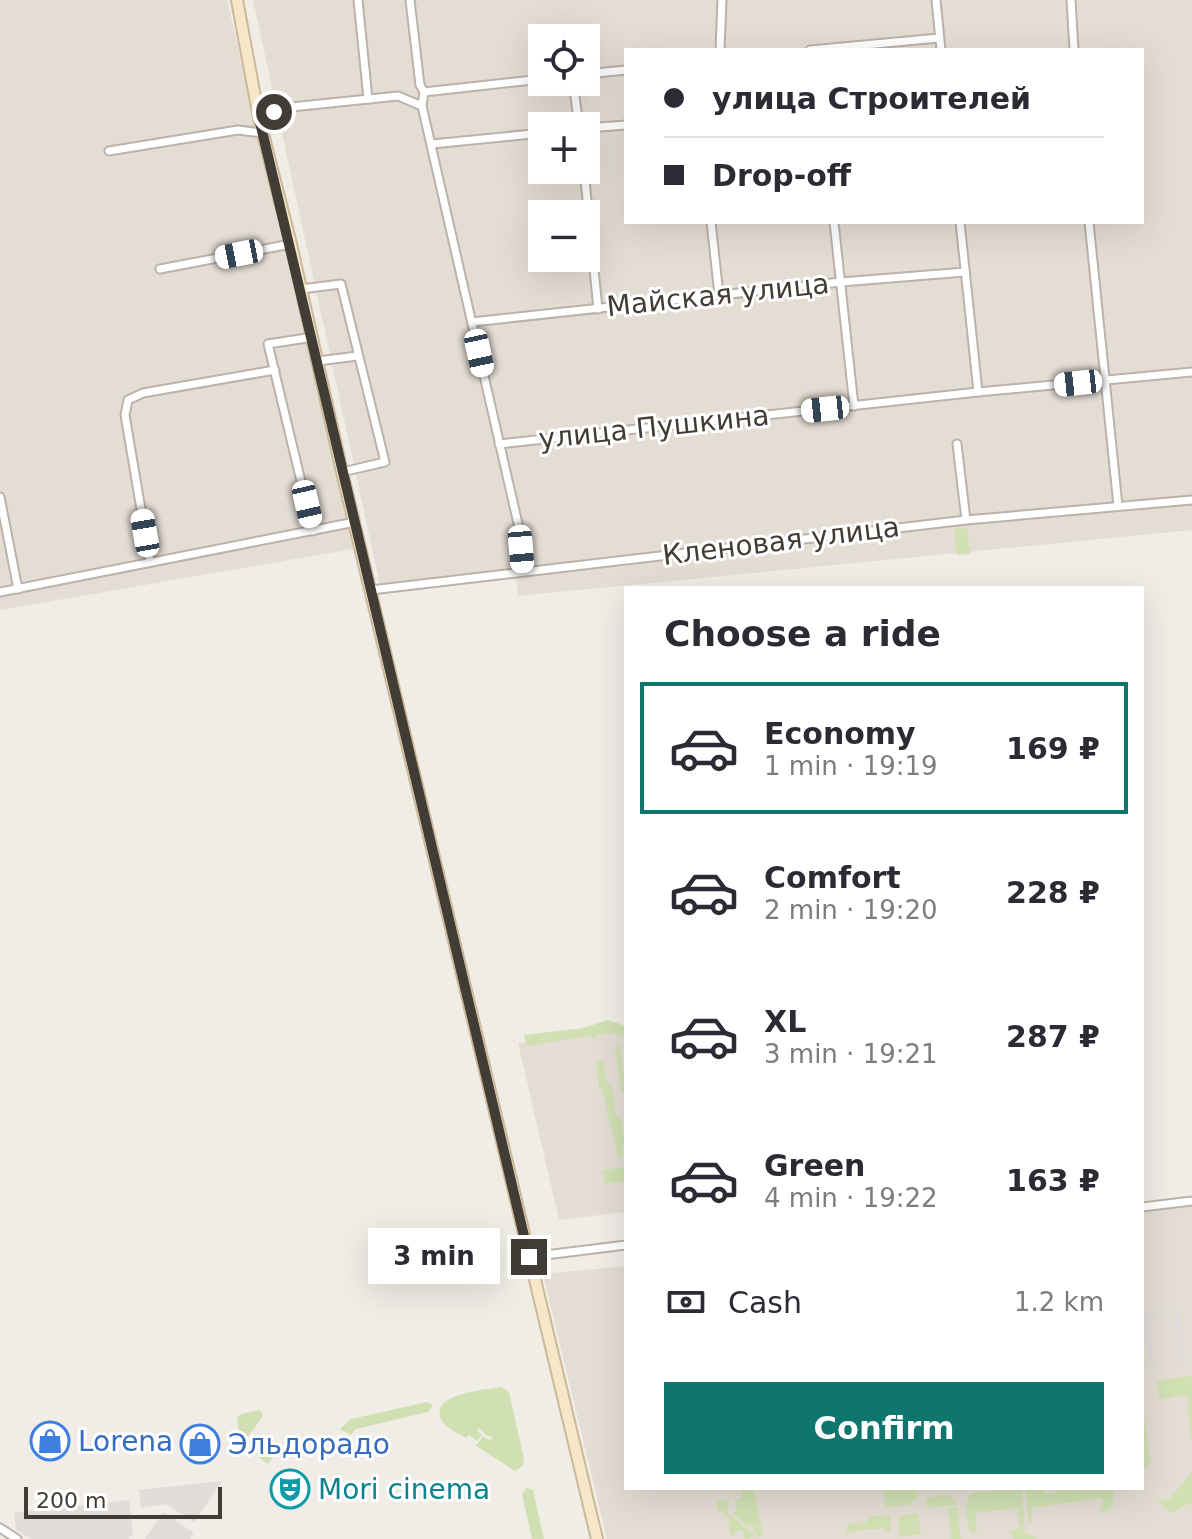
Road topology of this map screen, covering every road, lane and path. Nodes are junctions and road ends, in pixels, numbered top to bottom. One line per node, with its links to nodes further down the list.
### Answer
1 (237, 0): 18 (main road)
2 (358, 0): 16 (street)
3 (410, 0): 15 (street)
4 (722, 0): 8 (street)
5 (936, 0): 7 (street)
6 (1071, 0): 11 (street)
7 (939, 38): 9 (street); 10 (street)
8 (720, 48)
9 (835, 48)
10 (941, 48)
11 (1074, 48)
12 (624, 70): 13 (street)
13 (600, 73)
14 (528, 81): 15 (street)
15 (424, 92): 17 (street)
16 (368, 99): 17 (street); 18 (street)
17 (422, 106): 23 (street)
18 (259, 118): 21 (main road)
19 (624, 125): 20 (street)
20 (600, 127)
21 (263, 133): 24 (street); 30 (main road)
22 (528, 134): 23 (street)
23 (432, 144): 37 (street)
24 (109, 151)
25 (585, 184): 36 (street)
26 (711, 224): 35 (street)
27 (834, 224): 33 (street)
28 (960, 224): 32 (street)
29 (1089, 224): 43 (street)
30 (291, 244): 31 (street); 34 (main road)
31 (160, 269)
32 (965, 272): 33 (street, Майская улица); 44 (street)
33 (841, 282): 35 (street, Майская улица); 45 (street)
34 (301, 289): 38 (main road); 39 (street)
35 (719, 295): 36 (street, Майская улица)
36 (598, 309): 37 (street, Майская улица)
37 (472, 322): 46 (street)
38 (313, 337): 40 (main road); 41 (street)
39 (357, 356): 40 (street); 48 (street)
40 (318, 361): 48 (main road)
41 (275, 370): 54 (street); 55 (street)
42 (1192, 372): 43 (street, улица Пушкина)
43 (1107, 381): 44 (street, улица Пушкина); 51 (street)
44 (978, 392): 45 (street, улица Пушкина)
45 (854, 406): 46 (street, улица Пушкина)
46 (499, 444): 56 (street)
47 (957, 444): 52 (street)
48 (342, 472): 53 (main road)
49 (0, 497): 57 (street)
50 (1192, 500): 51 (street, Кленовая улица)
51 (1118, 506): 52 (street, Кленовая улица)
52 (966, 520): 56 (street, Кленовая улица)
53 (355, 522): 54 (street); 58 (main road)
54 (313, 531): 55 (street)
55 (150, 562): 57 (street)
56 (523, 571): 58 (street, Кленовая улица)
57 (18, 589): 59 (street)
58 (371, 590): 63 (main road)
59 (0, 592)
60 (1192, 1201): 61 (street)
61 (1144, 1207)
62 (624, 1245): 63 (street)
63 (529, 1257): 66 (main road)
64 (0, 1528): 65 (street)
65 (17, 1539)
66 (597, 1539)

